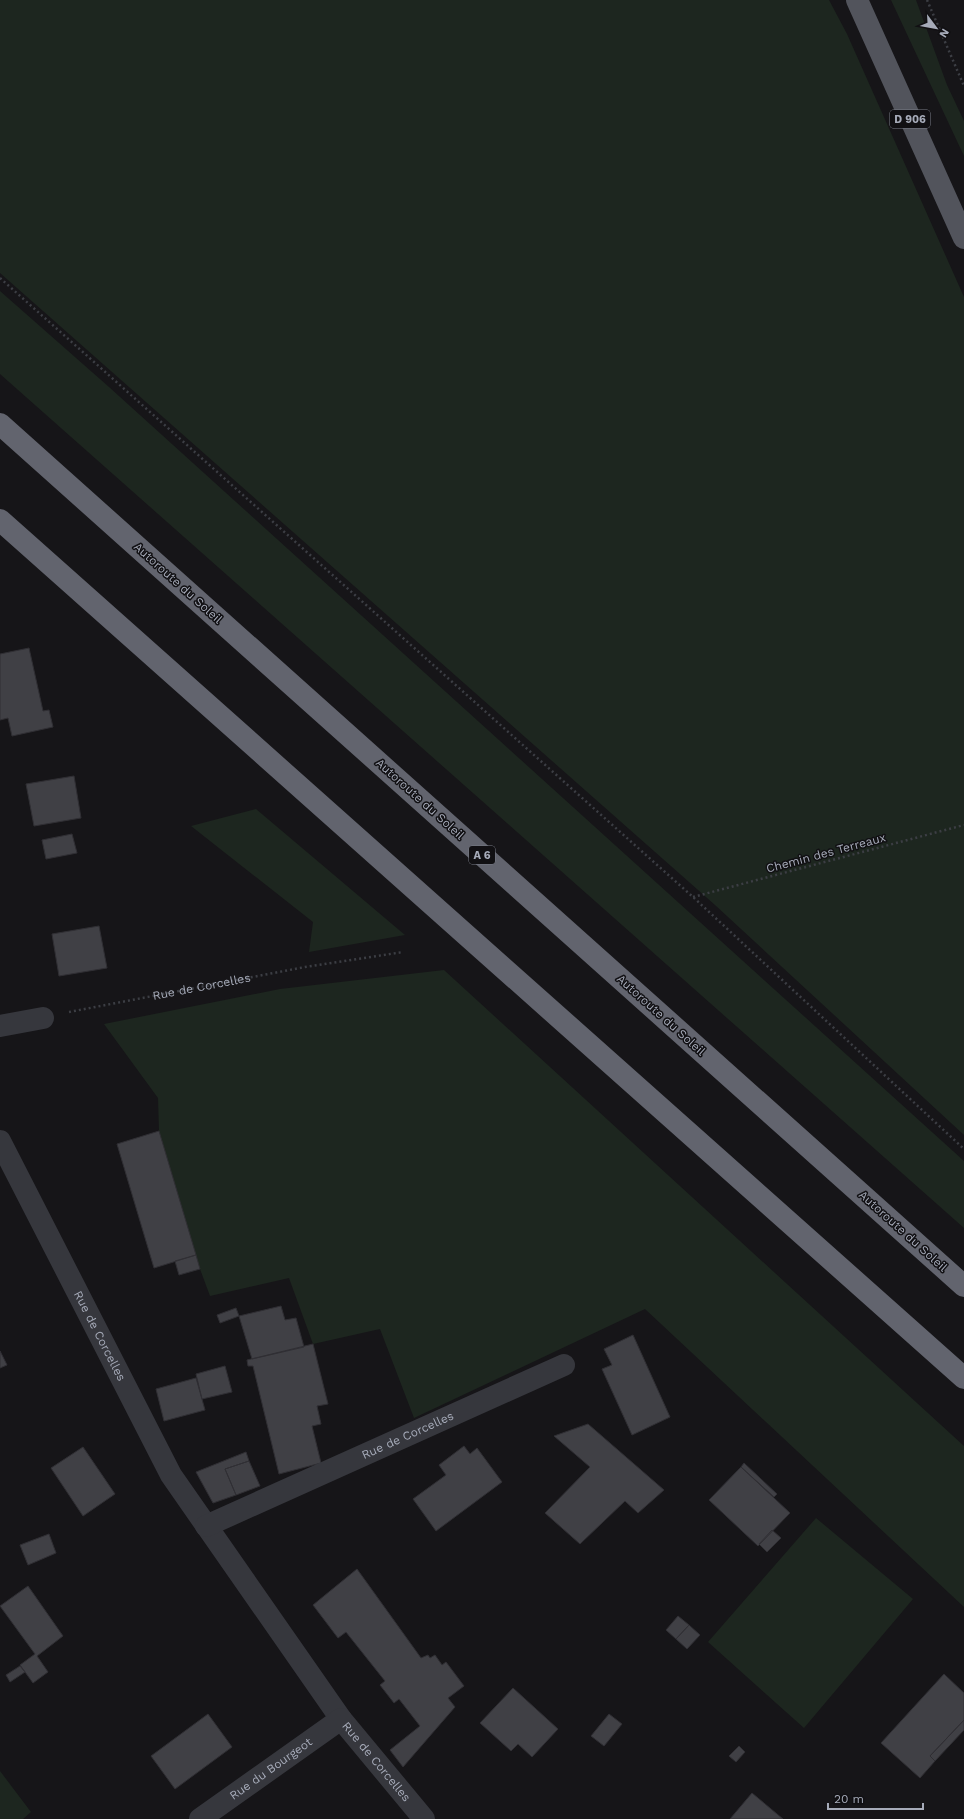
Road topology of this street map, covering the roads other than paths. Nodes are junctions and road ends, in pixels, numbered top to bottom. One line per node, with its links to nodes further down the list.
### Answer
1 (857, 0): 2 (main road, D 906)
2 (964, 238)
3 (0, 424): 8 (highway, Autoroute du Soleil / A 6)
4 (0, 520): 10 (highway)
5 (43, 1018): 6 (street)
6 (0, 1026)
7 (0, 1141): 11 (street, Rue de Corcelles)
8 (964, 1286)
9 (564, 1365): 11 (street, Rue de Corcelles)
10 (964, 1378)
11 (206, 1526): 12 (street, Rue de Corcelles)
12 (341, 1719): 13 (street, Rue du Bourgeot); 14 (street, Rue de Corcelles)
13 (200, 1819)
14 (424, 1819)

